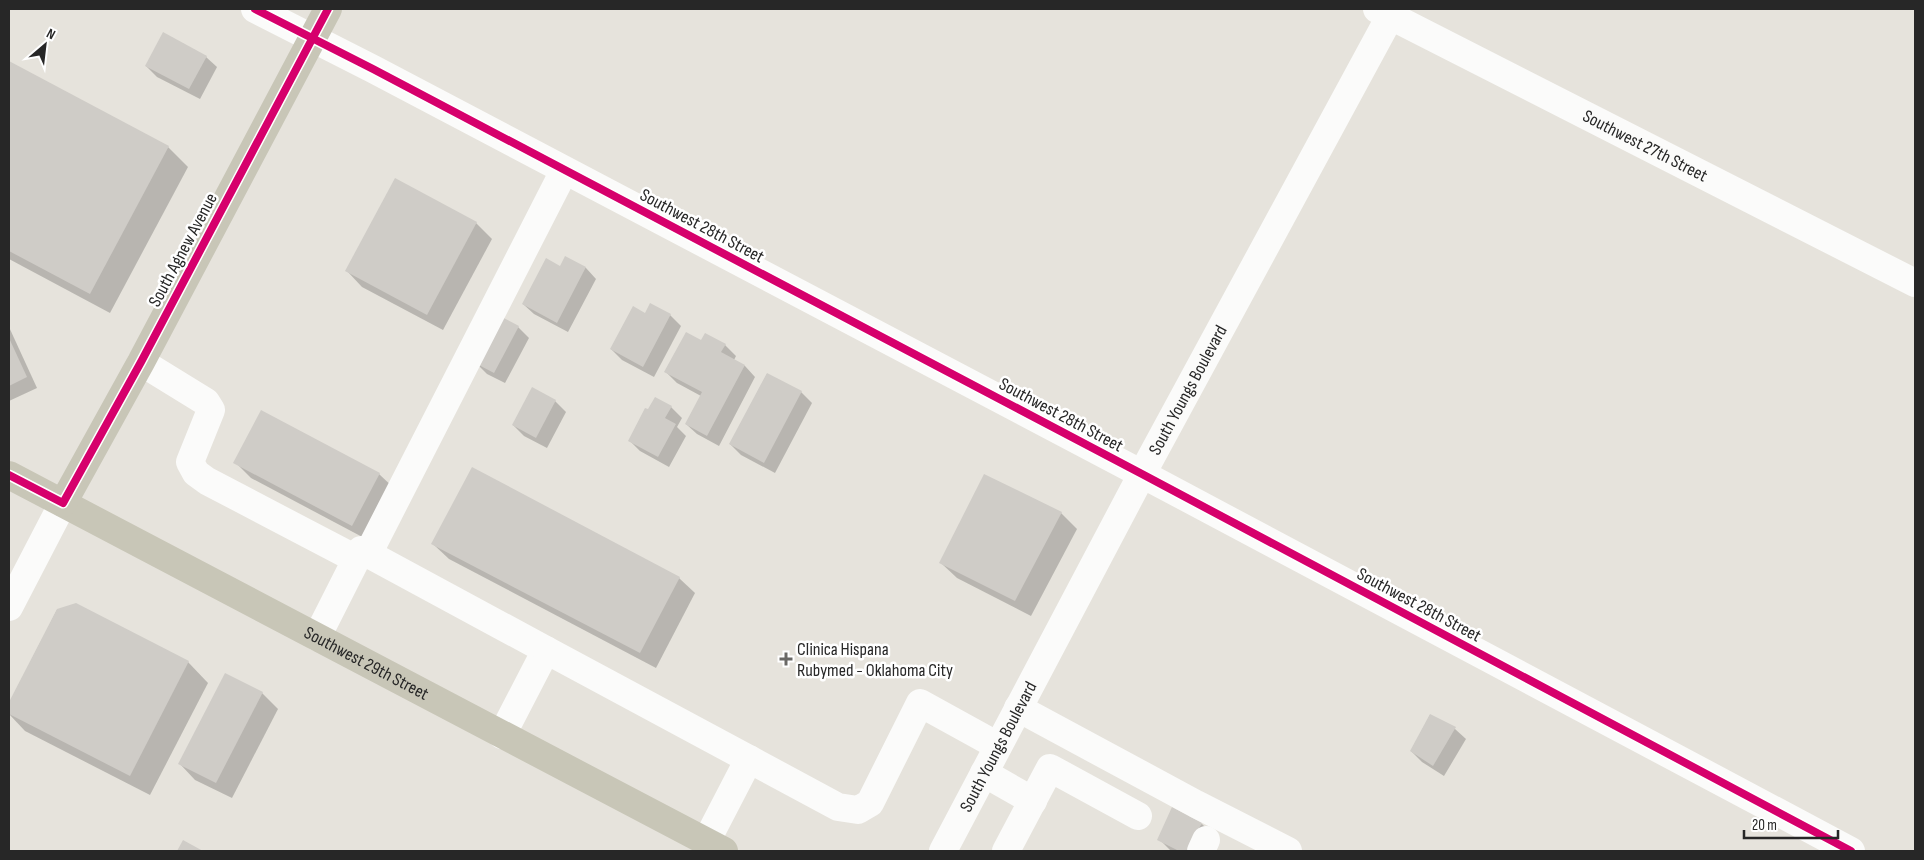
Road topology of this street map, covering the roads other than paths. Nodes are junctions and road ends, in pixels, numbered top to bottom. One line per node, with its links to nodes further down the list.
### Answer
1 (255, 9): 4 (street, Southwest 28th Street)
2 (328, 9): 4 (main road, South Agnew Avenue)
3 (1387, 11): 6 (street, Southwest 27th Street); 8 (street, South Youngs Boulevard)
4 (313, 38): 5 (street, Southwest 28th Street); 7 (main road, South Agnew Avenue)
5 (564, 171): 8 (street, Southwest 28th Street); 11 (street)
6 (1915, 283)
7 (141, 362): 10 (main road, South Agnew Avenue); 11 (street)
8 (1142, 474): 15 (street, South Youngs Boulevard); 26 (street, Southwest 28th Street)
9 (9, 476): 10 (main road, Southwest 29th Street)
10 (62, 504): 12 (street, South Agnew Avenue); 13 (main road, Southwest 29th Street)
11 (362, 557): 13 (street); 14 (street)
12 (9, 607)
13 (316, 637): 16 (main road, Southwest 29th Street)
14 (546, 650): 16 (street); 18 (street)
15 (1018, 708): 17 (street, South Youngs Boulevard); 25 (street)
16 (502, 735): 22 (main road, Southwest 29th Street)
17 (998, 746): 18 (street); 19 (street, South Youngs Boulevard)
18 (749, 759): 22 (street)
19 (984, 773): 20 (street); 23 (street, South Youngs Boulevard)
20 (1033, 800): 21 (street); 24 (street)
21 (1138, 816)
22 (715, 847)
23 (943, 851)
24 (1006, 851)
25 (1288, 851)
26 (1851, 851)

